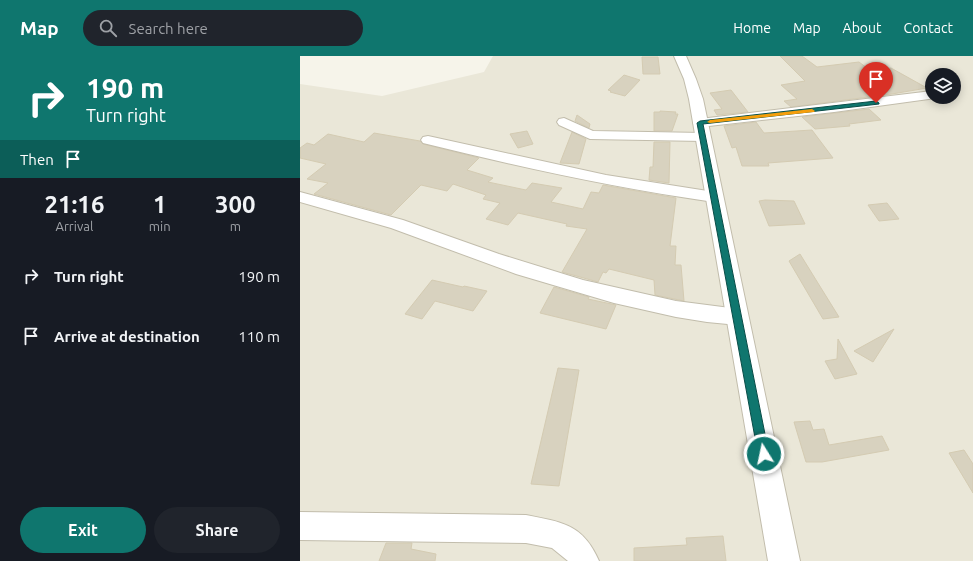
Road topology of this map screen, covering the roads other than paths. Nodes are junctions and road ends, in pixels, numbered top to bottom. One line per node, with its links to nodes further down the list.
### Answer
1 (680, 56): 4 (street)
2 (925, 96): 4 (street)
3 (564, 122): 4 (street)
4 (701, 130): 7 (street)
5 (428, 140): 7 (street)
6 (300, 197): 8 (street)
7 (714, 198): 8 (street)
8 (738, 317): 11 (street)
9 (300, 526): 10 (street)
10 (584, 561)
11 (784, 561)

